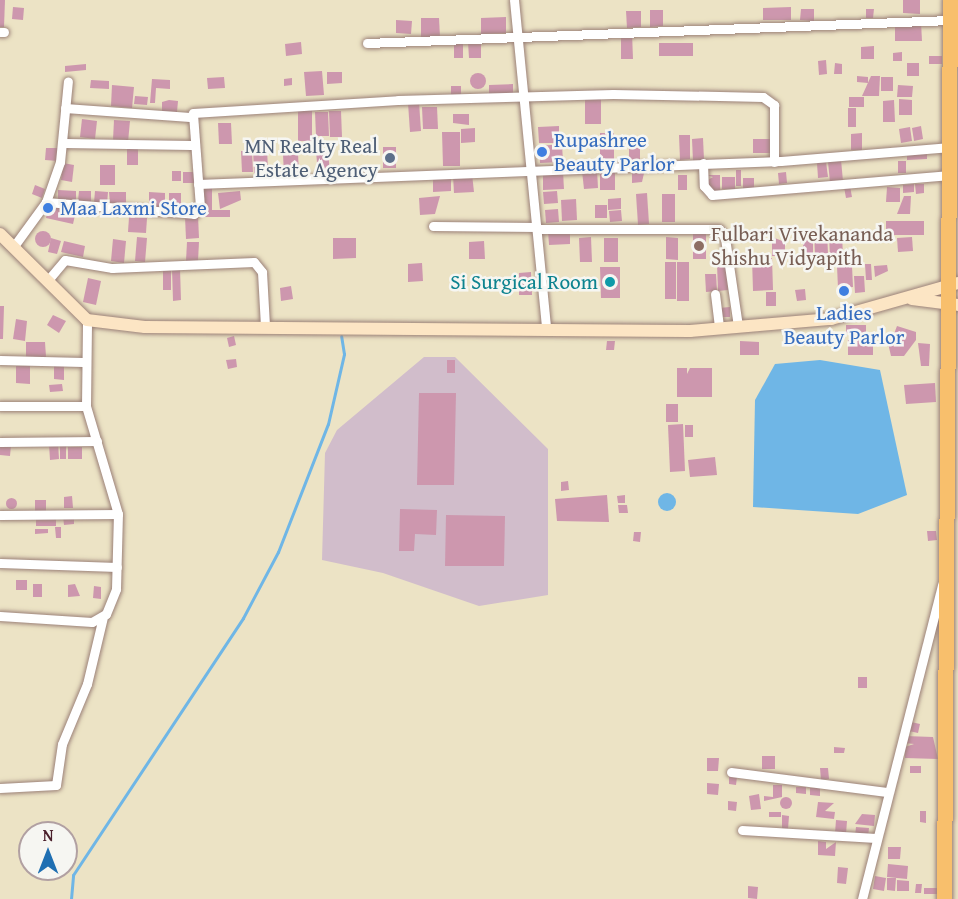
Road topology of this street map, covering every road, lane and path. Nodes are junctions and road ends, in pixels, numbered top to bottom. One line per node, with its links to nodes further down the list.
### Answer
1 (514, 0): 4 (street)
2 (950, 0): 3 (highway)
3 (950, 20): 4 (street); 12 (highway)
4 (517, 34): 5 (street); 7 (street)
5 (367, 43)
6 (68, 81): 8 (street)
7 (523, 97): 9 (street); 13 (street); 15 (street)
8 (65, 108): 9 (street); 10 (street)
9 (190, 117): 11 (street)
10 (63, 143): 11 (street); 18 (street)
11 (191, 145): 17 (street)
12 (950, 147): 13 (street); 16 (highway)
13 (774, 162): 14 (street)
14 (704, 163): 15 (street); 16 (street)
15 (531, 170): 17 (street); 20 (street)
16 (950, 175): 24 (highway)
17 (198, 184): 18 (street)
18 (46, 202): 22 (street)
19 (432, 226): 20 (street)
20 (537, 228): 30 (street); 31 (street)
21 (0, 234): 22 (main road)
22 (14, 246): 23 (main road)
23 (48, 280): 28 (main road); 29 (street)
24 (953, 283): 26 (main road); 27 (highway)
25 (715, 294): 32 (street)
26 (912, 299): 27 (main road); 30 (main road)
27 (953, 306): 42 (highway)
28 (87, 320): 29 (main road); 34 (street)
29 (265, 326): 31 (main road)
30 (738, 326): 32 (main road)
31 (546, 328): 32 (main road)
32 (719, 329)
33 (0, 360): 34 (street)
34 (82, 362): 36 (street)
35 (0, 406): 36 (street)
36 (86, 406): 37 (street)
37 (97, 441): 38 (street); 39 (street)
38 (0, 442)
39 (118, 514): 40 (street); 43 (street)
40 (0, 515)
41 (0, 563): 43 (street)
42 (947, 566): 48 (street); 52 (highway)
43 (117, 567): 45 (street)
44 (0, 616): 45 (street)
45 (103, 618): 47 (street)
46 (731, 772): 48 (street)
47 (0, 788)
48 (887, 792): 50 (street)
49 (742, 830): 50 (street)
50 (876, 838): 51 (street)
51 (862, 899)
52 (944, 899)

